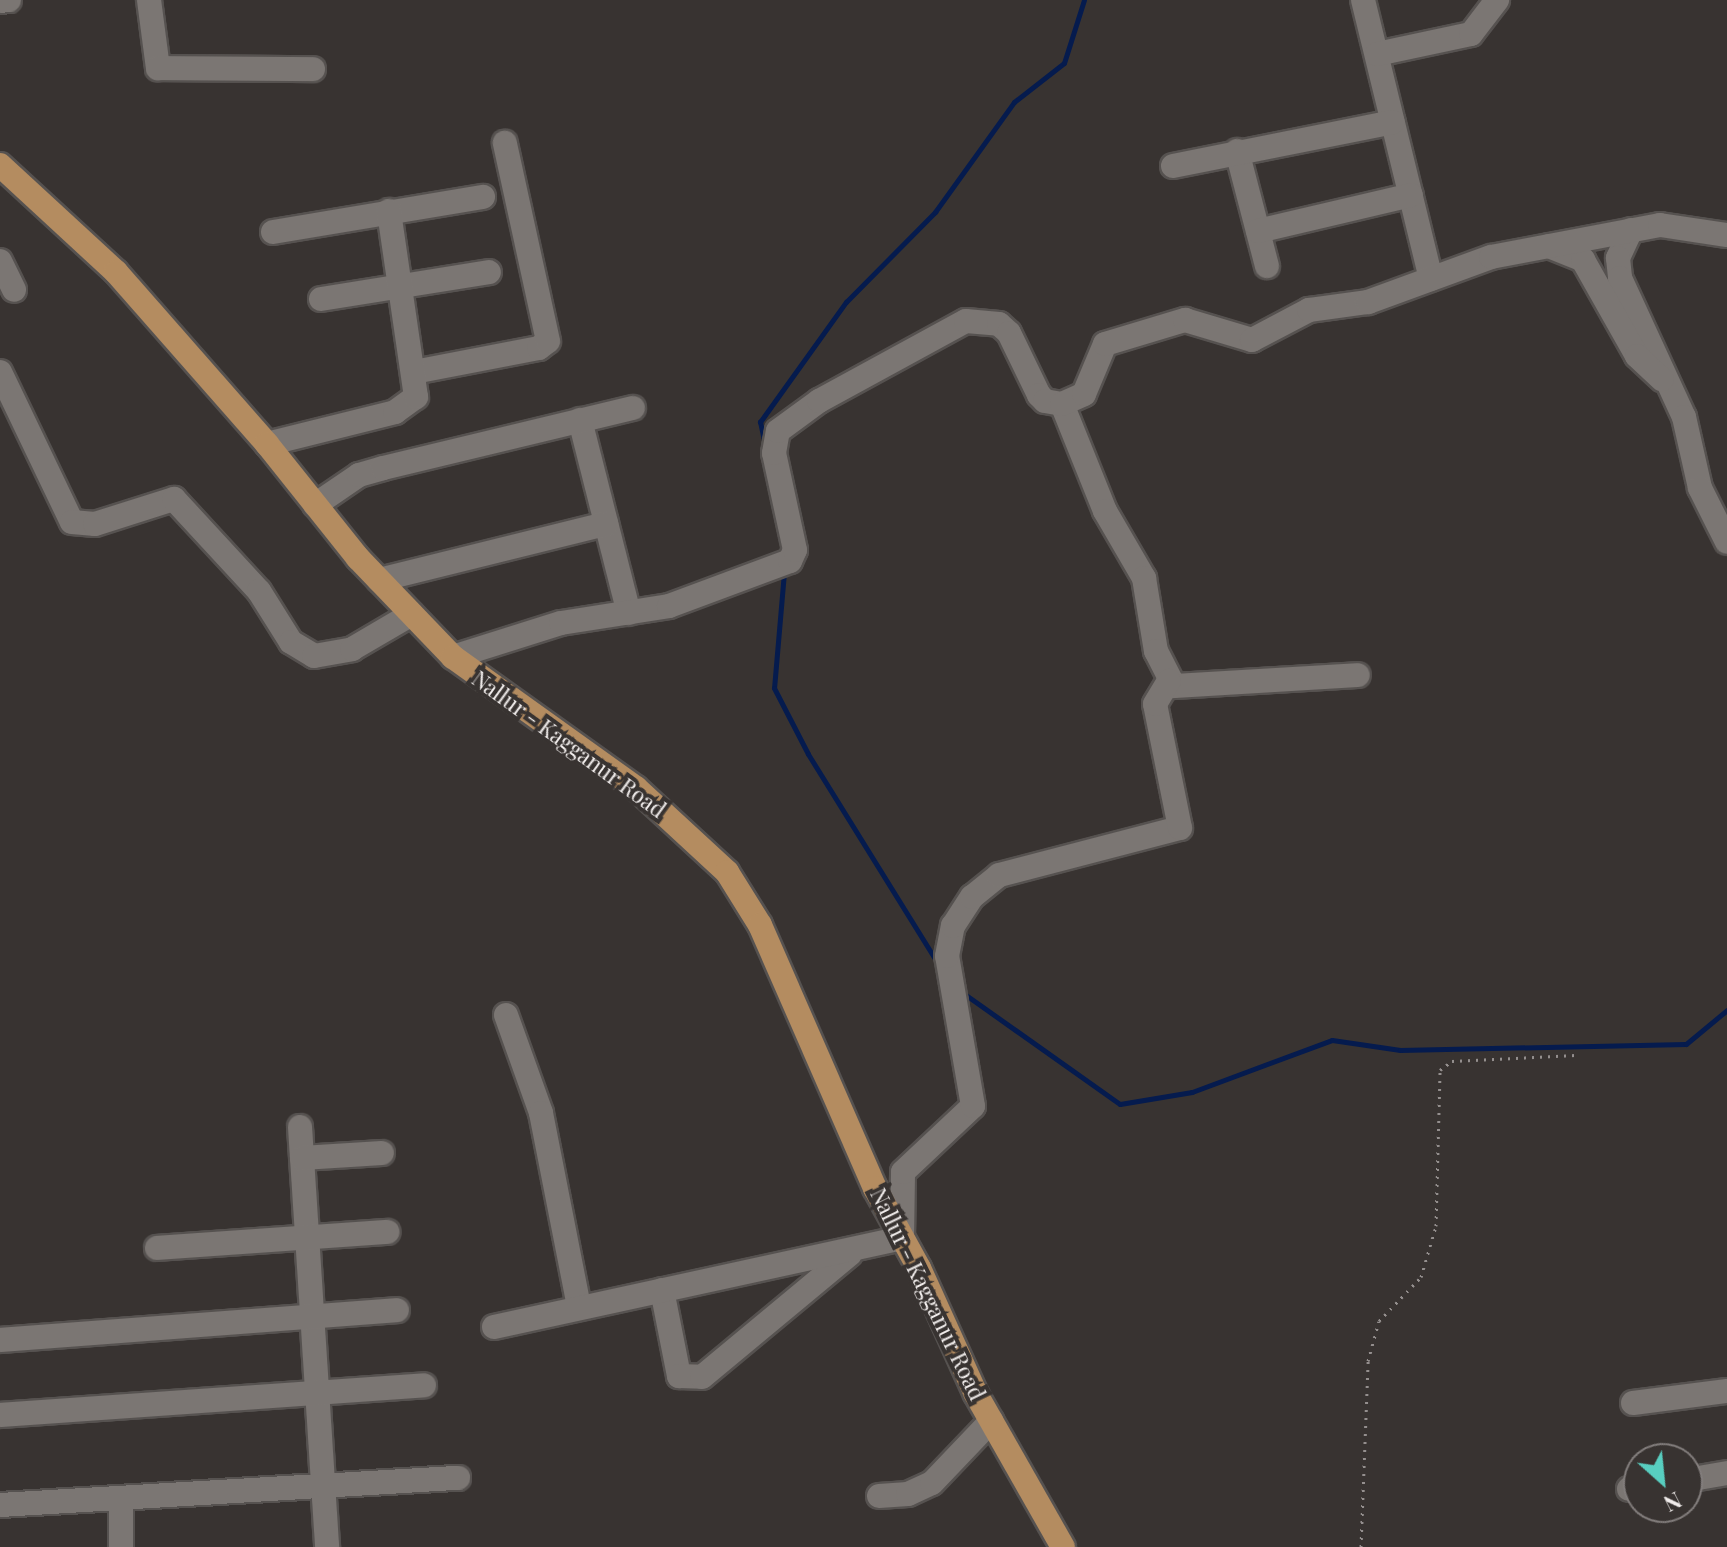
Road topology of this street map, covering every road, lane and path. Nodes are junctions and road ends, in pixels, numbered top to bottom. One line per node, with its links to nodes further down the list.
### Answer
1 (9, 0): 5 (street)
2 (149, 0): 7 (street)
3 (1363, 0): 6 (street)
4 (1497, 0): 6 (street)
5 (0, 1)
6 (1377, 54): 8 (street)
7 (313, 69)
8 (1393, 122): 10 (street); 13 (street)
9 (505, 143): 29 (street)
10 (1237, 151): 11 (street); 17 (street)
11 (1173, 166)
12 (3, 174): 34 (main road, Nallur - Kagganur Road)
13 (1411, 195): 17 (street); 24 (street)
14 (483, 197): 15 (street)
15 (389, 211): 18 (street); 25 (street)
16 (1631, 230): 19 (street); 20 (street); 30 (street)
17 (1258, 231): 22 (street)
18 (273, 232)
19 (1727, 235)
20 (1549, 246): 24 (street); 30 (street)
21 (0, 261): 26 (street)
22 (1267, 266)
23 (489, 272): 25 (street)
24 (1431, 279): 31 (street)
25 (401, 285): 27 (street); 29 (street)
26 (14, 290)
27 (321, 299)
28 (0, 372): 40 (street)
29 (414, 372): 34 (street)
30 (1670, 386): 37 (street)
31 (1062, 404): 39 (street); 43 (street)
32 (633, 408): 33 (street)
33 (580, 420): 35 (street); 36 (street)
34 (267, 444): 35 (main road, Nallur - Kagganur Road)
35 (315, 505): 38 (main road, Nallur - Kagganur Road)
36 (606, 524): 38 (street); 39 (street)
37 (1727, 542)
38 (379, 580): 40 (main road, Nallur - Kagganur Road)
39 (629, 613): 41 (street)
40 (412, 614): 41 (main road, Nallur - Kagganur Road)
41 (453, 657): 51 (main road, Nallur - Kagganur Road)
42 (1358, 675): 43 (street)
43 (1169, 681): 51 (street)
44 (506, 1015): 55 (street)
45 (1576, 1055): 76 (path)
46 (300, 1127): 48 (street)
47 (382, 1153): 48 (street)
48 (302, 1158): 50 (street)
49 (387, 1232): 50 (street)
50 (309, 1237): 52 (street); 57 (street)
51 (902, 1238): 53 (street); 65 (main road, Nallur - Kagganur Road)
52 (157, 1248)
53 (855, 1250): 54 (street); 54 (street)
54 (662, 1290): 55 (street)
55 (579, 1307): 58 (street)
56 (397, 1310): 57 (street)
57 (313, 1316): 59 (street); 61 (street)
58 (494, 1327)
59 (0, 1340)
60 (424, 1385): 61 (street)
61 (318, 1391): 64 (street); 69 (street)
62 (1727, 1391): 63 (street)
63 (1633, 1403)
64 (0, 1415)
65 (991, 1421): 70 (street); 75 (main road, Nallur - Kagganur Road)
66 (1727, 1473): 67 (street)
67 (1703, 1477)
68 (458, 1478): 69 (street)
69 (323, 1482): 71 (street); 74 (street)
70 (879, 1496)
71 (121, 1498): 72 (street); 73 (street)
72 (0, 1505)
73 (121, 1547)
74 (327, 1547)
75 (1063, 1547)
76 (1361, 1547)

